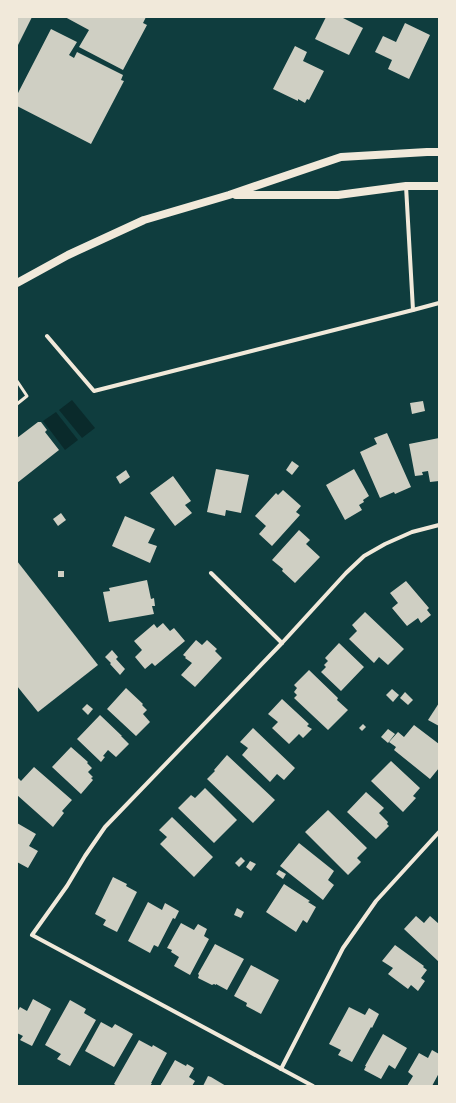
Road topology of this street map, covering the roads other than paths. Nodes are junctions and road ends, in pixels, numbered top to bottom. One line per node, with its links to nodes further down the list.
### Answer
1 (439, 152): 4 (main road)
2 (406, 186): 3 (main road); 4 (main road); 7 (street)
3 (439, 186)
4 (229, 195): 5 (main road)
5 (17, 283)
6 (439, 303): 7 (street)
7 (413, 310): 8 (street)
8 (47, 336)
9 (17, 381): 10 (lane)
10 (17, 404)
11 (439, 525): 13 (street)
12 (211, 573): 13 (street)
13 (282, 643): 15 (street)
14 (439, 832): 15 (street)
15 (280, 1069): 16 (street)
16 (313, 1086)

